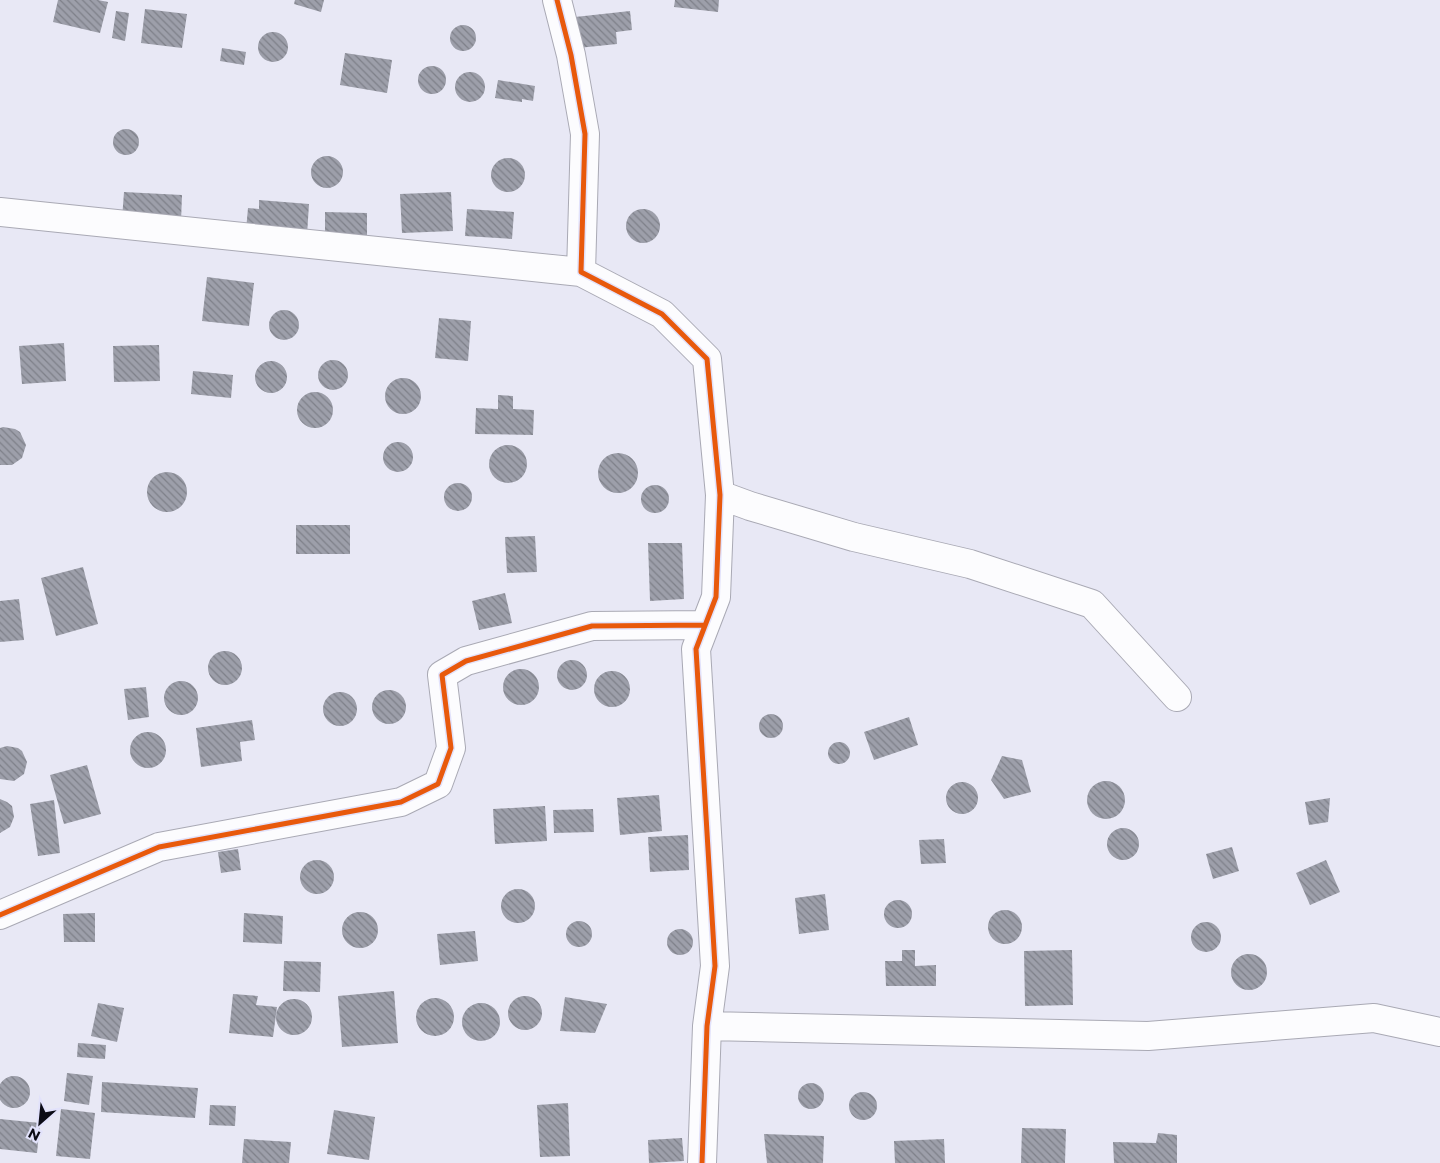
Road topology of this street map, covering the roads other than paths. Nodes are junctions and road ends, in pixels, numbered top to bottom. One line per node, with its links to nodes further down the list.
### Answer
1 (557, 0): 3 (street)
2 (0, 212): 3 (street)
3 (581, 272): 4 (street)
4 (720, 495): 5 (street); 6 (street)
5 (705, 624): 7 (street); 8 (street)
6 (1177, 697)
7 (0, 915)
8 (706, 1026): 9 (street); 10 (street)
9 (1440, 1032)
10 (702, 1163)

